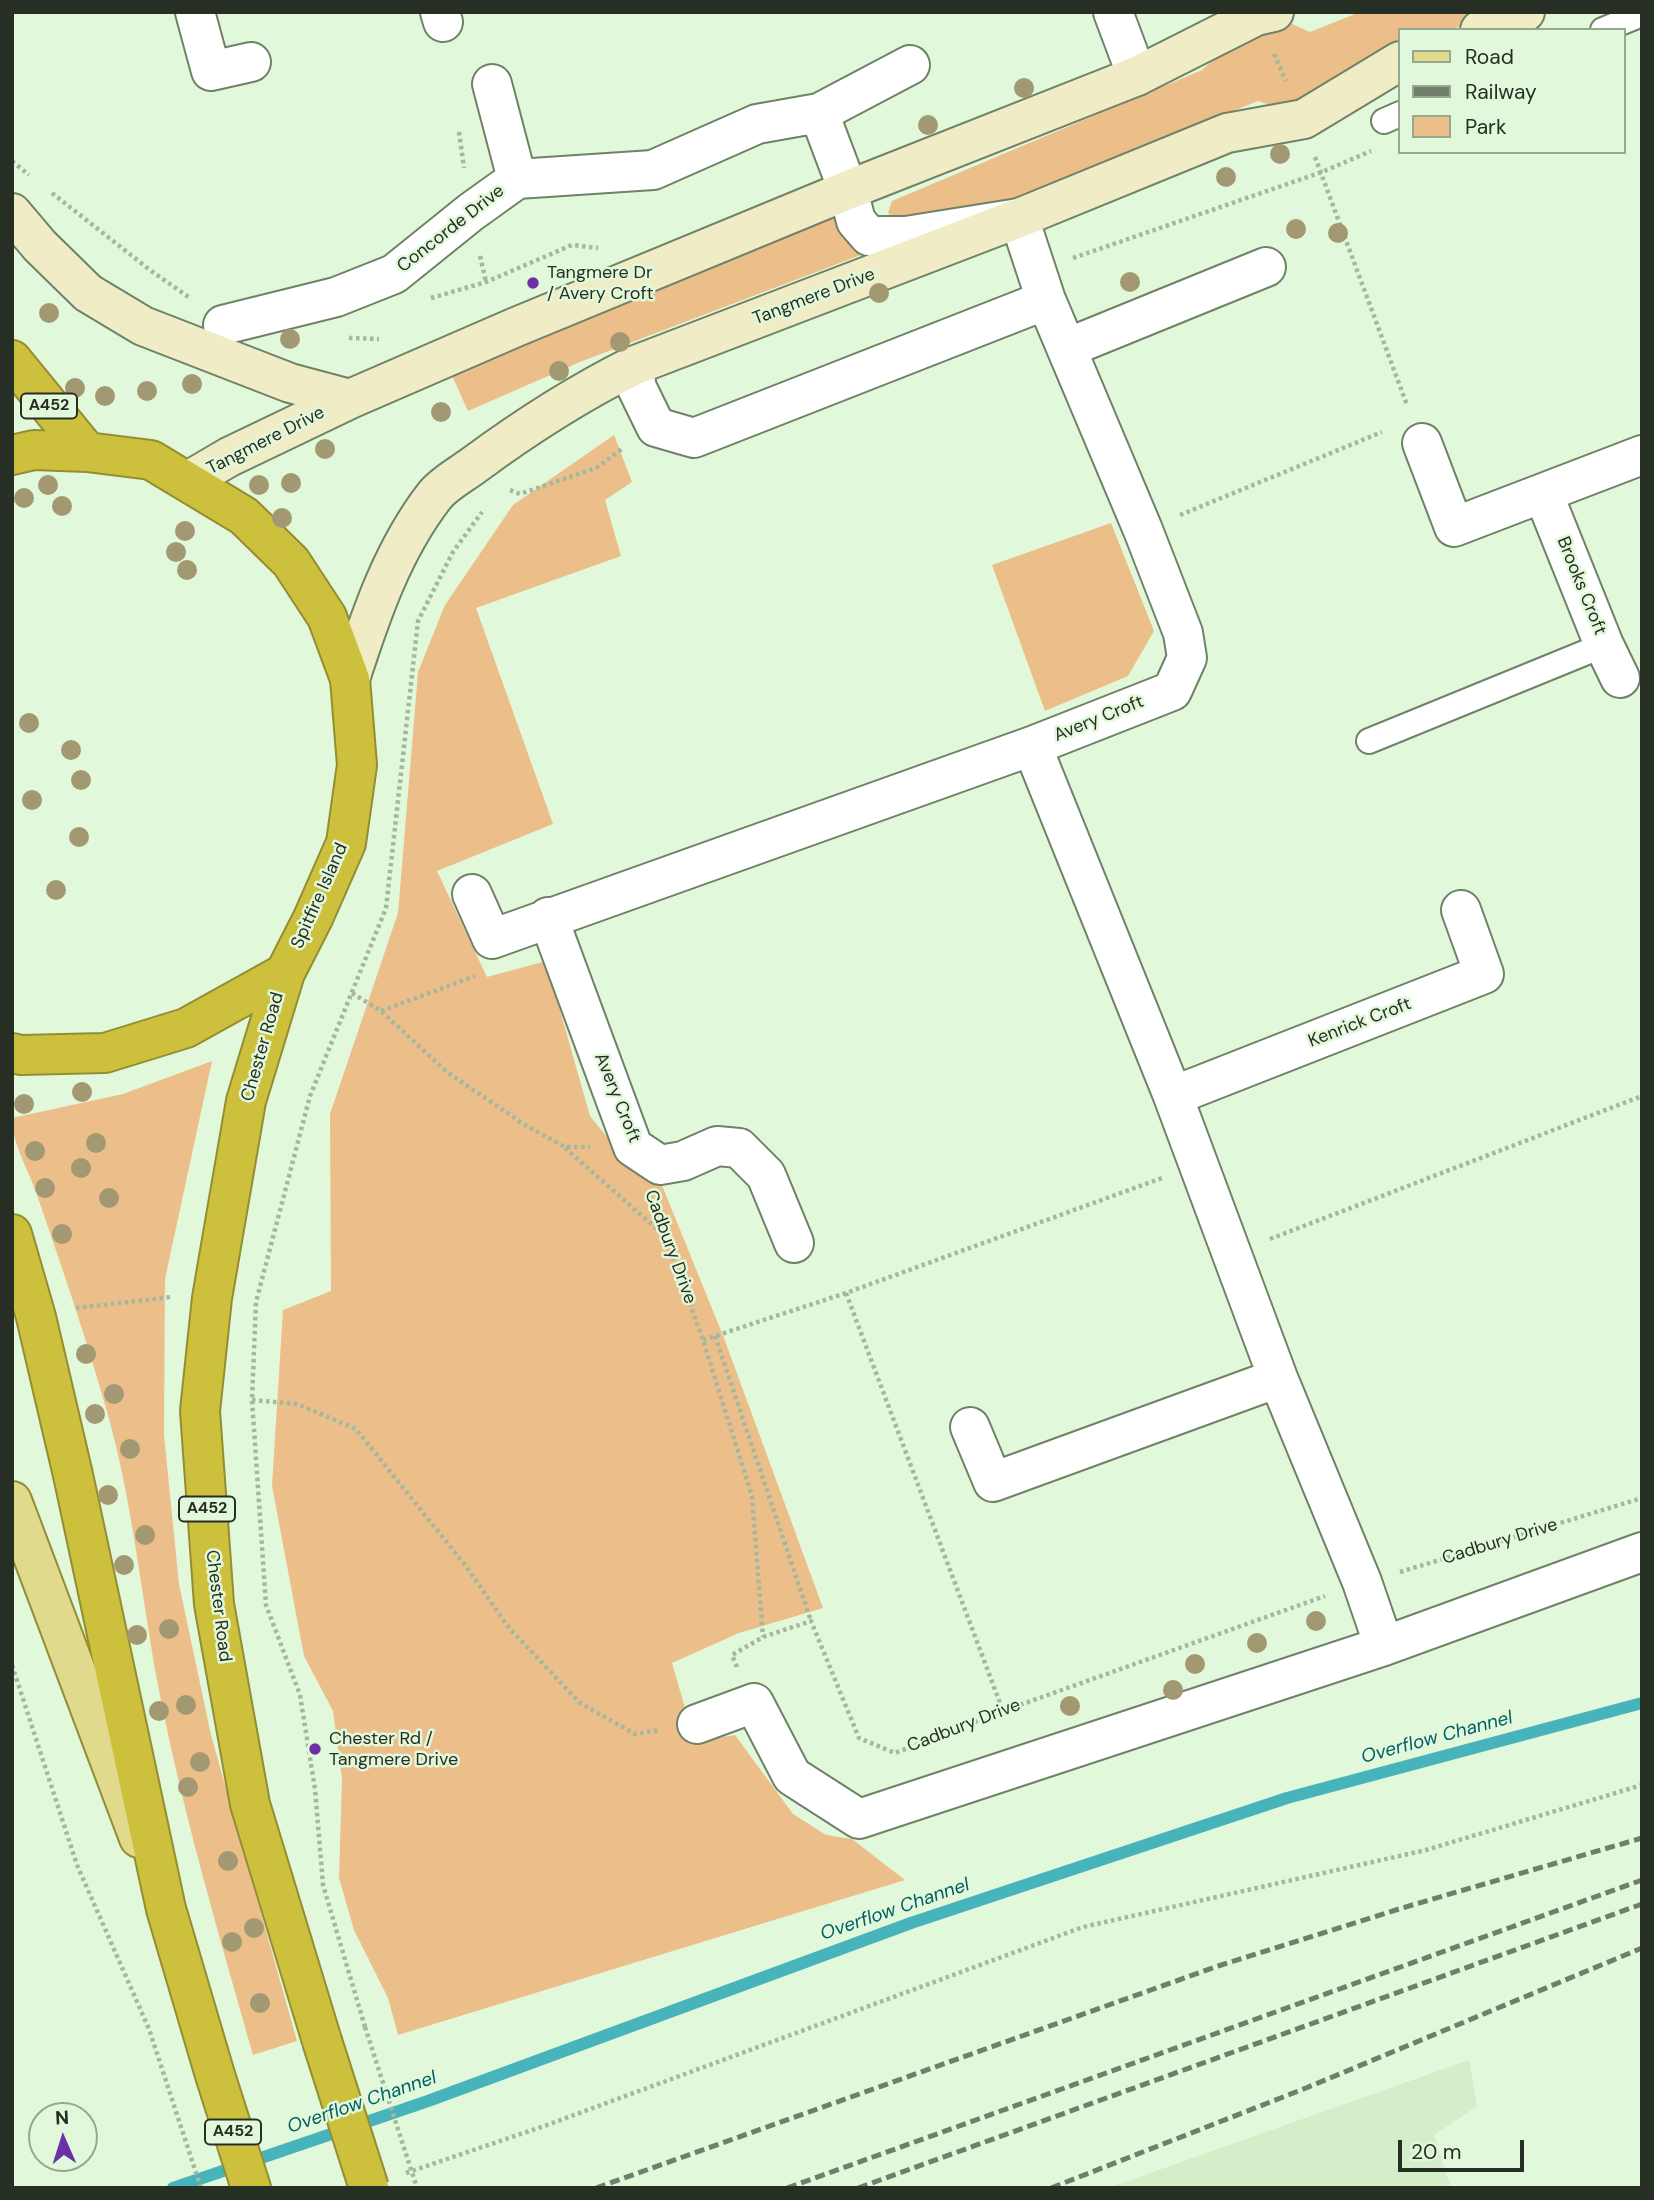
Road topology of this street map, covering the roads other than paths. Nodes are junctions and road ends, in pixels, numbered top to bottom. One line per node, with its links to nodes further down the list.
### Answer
1 (195, 12): 6 (street)
2 (1113, 12): 9 (street)
3 (1265, 14): 9 (street, Tangmere Drive)
4 (1642, 14): 5 (lane)
5 (1611, 22)
6 (251, 62)
7 (1398, 62): 15 (street, Tangmere Drive)
8 (910, 65): 11 (street, Concorde Drive)
9 (1137, 76): 13 (street, Tangmere Drive)
10 (492, 84): 12 (street, Concorde Drive)
11 (819, 113): 12 (street, Concorde Drive); 13 (street)
12 (517, 179): 18 (street, Concorde Drive)
13 (848, 190): 15 (street); 22 (street, Tangmere Drive)
14 (12, 213): 22 (street)
15 (1018, 219): 17 (street, Avery Croft); 21 (street, Tangmere Drive)
16 (1266, 267): 19 (street)
17 (1046, 300): 19 (street, Avery Croft); 21 (street)
18 (223, 325)
19 (1067, 348): 33 (street, Avery Croft)
20 (12, 360): 24 (highway, A452)
21 (633, 366): 31 (street, Tangmere Drive)
22 (350, 399): 27 (street, Tangmere Drive)
23 (1422, 443): 28 (street)
24 (87, 452): 25 (highway, Spitfire Island); 27 (highway, Spitfire Island)
25 (12, 454)
26 (1642, 455): 28 (street)
27 (188, 481): 31 (highway, Spitfire Island)
28 (1544, 493): 29 (street, Brooks Croft)
29 (1604, 645): 30 (street, Brooks Croft); 32 (lane)
30 (1620, 678)
31 (350, 679): 37 (highway, Spitfire Island)
32 (1369, 741)
33 (1032, 746): 36 (street, Avery Croft); 39 (street)
34 (472, 894): 36 (street, Avery Croft)
35 (1461, 910): 39 (street, Kenrick Croft)
36 (548, 917): 41 (street, Avery Croft)
37 (285, 973): 38 (highway); 49 (highway, Chester Road / A452, bridge)
38 (12, 1053)
39 (1173, 1096): 42 (street)
40 (12, 1234): 48 (highway, A452)
41 (794, 1243)
42 (1278, 1378): 43 (street); 46 (street)
43 (970, 1427)
44 (12, 1501): 48 (main road)
45 (1642, 1552): 46 (street)
46 (1384, 1646): 47 (street)
47 (697, 1724)
48 (166, 1909): 50 (highway, A452)
49 (385, 2181)
50 (251, 2188)

